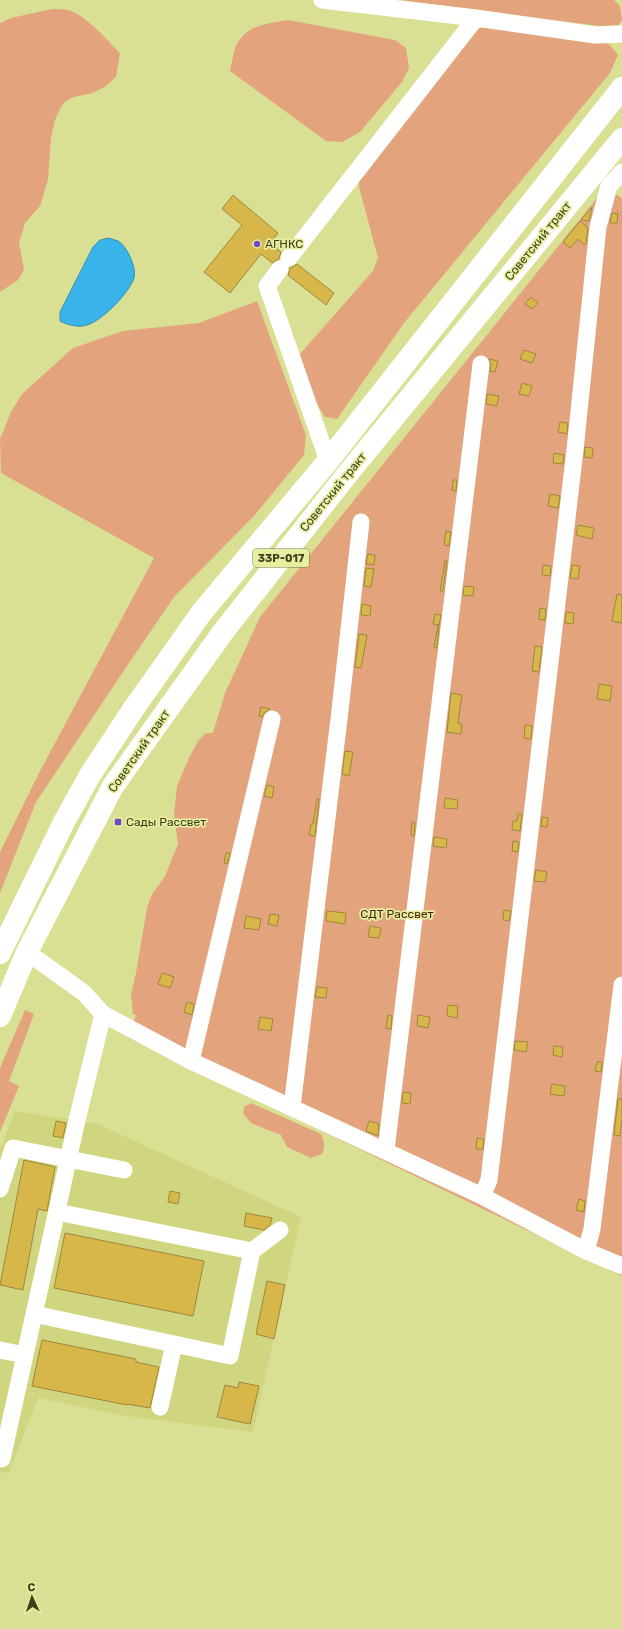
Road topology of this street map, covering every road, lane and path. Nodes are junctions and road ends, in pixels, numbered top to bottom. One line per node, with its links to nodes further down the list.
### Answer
1 (322, 0): 2 (street)
2 (476, 18): 3 (street); 8 (street)
3 (622, 34)
4 (622, 88): 8 (highway, Советский тракт / 33Р-017)
5 (616, 146): 6 (street); 11 (highway, Советский тракт / 33Р-017)
6 (622, 172): 22 (street)
7 (481, 364): 18 (street)
8 (328, 461): 12 (highway, Советский тракт / 33Р-017)
9 (361, 522): 17 (street)
10 (272, 719): 16 (street)
11 (27, 952): 14 (street); 15 (highway, Советский тракт / 33Р-017)
12 (0, 953)
13 (622, 985): 26 (street)
14 (103, 1014): 16 (street); 19 (street)
15 (0, 1016)
16 (191, 1061): 17 (street)
17 (292, 1107): 18 (street)
18 (386, 1150): 22 (street)
19 (68, 1160): 20 (street); 21 (street); 23 (street)
20 (124, 1170)
21 (0, 1189)
22 (482, 1196): 26 (street)
23 (57, 1212): 25 (street); 28 (street)
24 (280, 1230): 25 (street)
25 (252, 1251): 29 (street)
26 (586, 1251): 27 (street)
27 (622, 1266)
28 (34, 1314): 29 (street); 31 (street)
29 (174, 1344): 32 (street)
30 (0, 1350): 31 (street)
31 (25, 1355): 33 (street)
32 (160, 1407)
33 (0, 1458)

